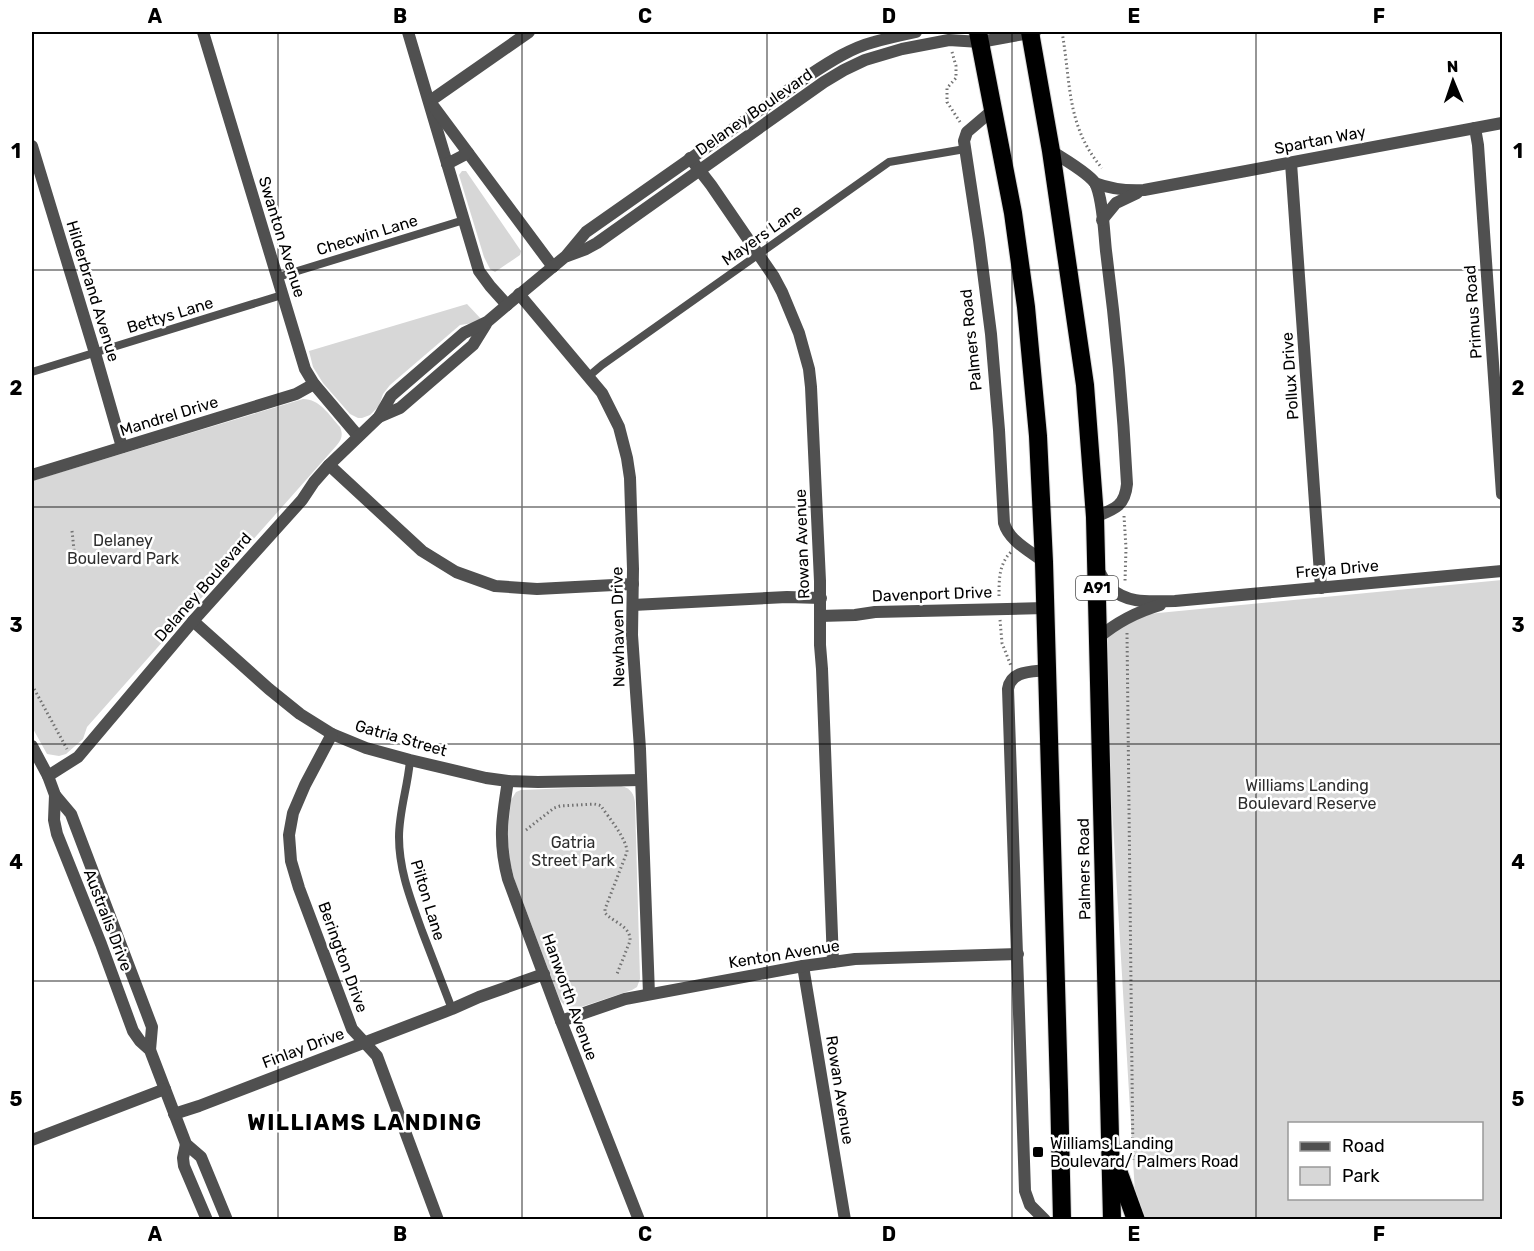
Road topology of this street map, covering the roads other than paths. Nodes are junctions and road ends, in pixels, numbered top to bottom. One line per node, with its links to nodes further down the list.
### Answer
1 (203, 32): 28 (street, Swanton Avenue)
2 (408, 32): 9 (street)
3 (529, 32): 9 (street)
4 (916, 32): 6 (street, Delaney Boulevard)
5 (1032, 32): 7 (street, Delaney Boulevard); 15 (highway, Palmers Road / A91)
6 (872, 37): 8 (street); 17 (street, Delaney Boulevard)
7 (979, 37): 8 (street, Delaney Boulevard); 10 (highway, Palmers Road)
8 (878, 56): 20 (street, Delaney Boulevard)
9 (430, 101): 16 (street); 19 (street)
10 (994, 109): 14 (street, Palmers Road); 42 (highway, Palmers Road)
11 (1503, 123): 12 (street, Spartan Way)
12 (1475, 128): 18 (street, Spartan Way); 40 (street, Primus Road)
13 (32, 146): 32 (street, Hilderbrand Avenue)
14 (965, 149): 25 (lane, Mayers Lane); 42 (street, Palmers Road)
15 (1051, 150): 21 (street); 41 (highway, Palmers Road / A91)
16 (468, 153): 19 (street); 27 (street)
17 (690, 158): 20 (street, Rowan Avenue); 26 (street, Delaney Boulevard)
18 (1291, 163): 22 (street, Spartan Way); 46 (street, Pollux Drive)
19 (447, 164): 23 (street)
20 (700, 171): 25 (street, Rowan Avenue); 26 (street, Delaney Boulevard)
21 (1093, 182): 22 (street, Spartan Way); 24 (street)
22 (1143, 190): 24 (street, Spartan Way)
23 (464, 220): 28 (lane, Checwin Lane); 31 (street)
24 (1102, 220): 41 (street)
25 (760, 254): 34 (lane, Mayers Lane); 47 (street, Rowan Avenue)
26 (566, 256): 27 (street, Delaney Boulevard)
27 (553, 267): 29 (street, Delaney Boulevard)
28 (278, 277): 30 (street, Swanton Avenue)
29 (519, 294): 31 (street, Delaney Boulevard); 34 (street, Newhaven Drive)
30 (282, 295): 32 (lane, Bettys Lane); 35 (street, Swanton Avenue)
31 (507, 305): 36 (street, Delaney Boulevard)
32 (95, 352): 33 (lane, Bettys Lane); 37 (street, Hilderbrand Avenue)
33 (32, 372)
34 (589, 376): 45 (street, Newhaven Drive)
35 (314, 384): 36 (street, Swanton Avenue); 37 (street, Mandrel Drive)
36 (358, 436): 38 (street, Delaney Boulevard)
37 (122, 447): 39 (street, Mandrel Drive)
38 (328, 465): 45 (street); 52 (street, Delaney Boulevard)
39 (32, 475)
40 (1503, 494)
41 (1095, 517): 43 (highway, Palmers Road / A91)
42 (1044, 562): 50 (highway, Palmers Road)
43 (1097, 567): 48 (street, Freya Drive); 53 (highway, Palmers Road / A91)
44 (1503, 571): 46 (street, Freya Drive)
45 (633, 584): 49 (street, Newhaven Drive)
46 (1321, 588): 48 (street, Freya Drive)
47 (821, 597): 49 (street); 51 (street, Rowan Avenue)
48 (1175, 601): 53 (street, Freya Drive)
49 (633, 605): 59 (street, Newhaven Drive)
50 (1045, 608): 51 (street, Davenport Drive); 54 (highway, Palmers Road)
51 (820, 616): 63 (street, Rowan Avenue)
52 (194, 621): 55 (street, Gatria Street); 58 (street, Delaney Boulevard)
53 (1098, 638): 75 (highway, Palmers Road / A91)
54 (1047, 670): 62 (street); 82 (highway, Palmers Road)
55 (332, 734): 57 (street, Gatria Street); 69 (street, Berington Drive)
56 (32, 746): 58 (street, Australis Drive)
57 (410, 760): 60 (street, Gatria Street); 67 (lane, Pilton Lane)
58 (48, 776): 61 (street, Australis Drive)
59 (641, 780): 60 (street, Gatria Street); 66 (street, Newhaven Drive)
60 (508, 781): 65 (street, Hanworth Avenue)
61 (55, 795): 70 (street, Australis Drive); 70 (street, Australis Drive)
62 (1018, 954): 63 (street, Kenton Avenue); 81 (street)
63 (832, 962): 64 (street, Kenton Avenue)
64 (803, 966): 66 (street, Kenton Avenue); 80 (street, Rowan Avenue)
65 (544, 974): 67 (street, Finlay Drive); 68 (street, Hanworth Avenue)
66 (648, 994): 68 (street, Kenton Avenue)
67 (452, 1009): 69 (street, Finlay Drive)
68 (561, 1021): 79 (street, Hanworth Avenue)
69 (364, 1042): 72 (street, Finlay Drive); 78 (street, Berington Drive)
70 (150, 1050): 71 (street, Australis Drive)
71 (165, 1089): 72 (street, Australis Drive); 73 (street)
72 (174, 1114): 74 (street, Australis Drive)
73 (32, 1140)
74 (186, 1144): 76 (street, Australis Drive); 77 (street, Australis Drive)
75 (1111, 1149): 83 (highway, Palmers Road / A91); 84 (highway)
76 (207, 1220)
77 (227, 1220)
78 (438, 1220)
79 (639, 1220)
80 (845, 1220)
81 (1045, 1220)
82 (1062, 1220)
83 (1112, 1220)
84 (1136, 1220)

